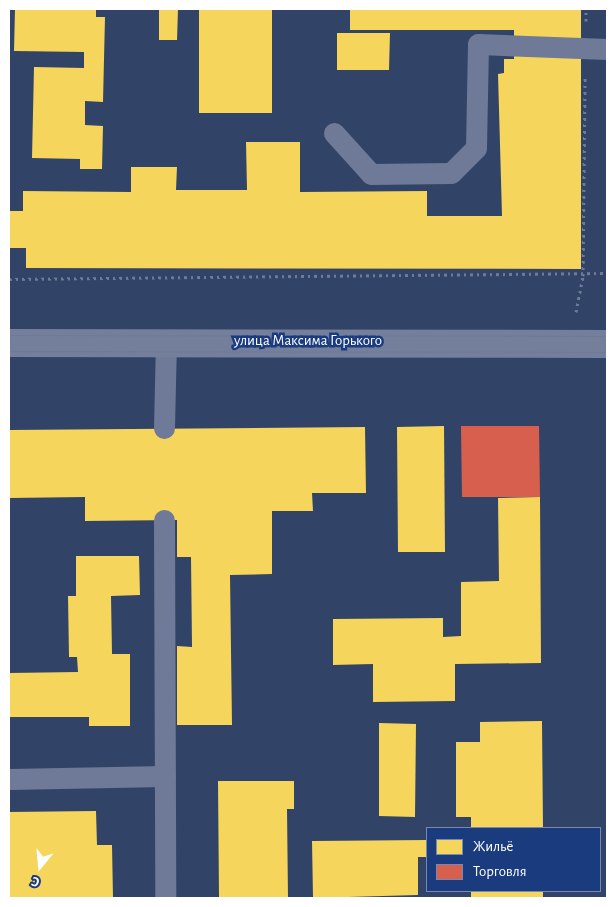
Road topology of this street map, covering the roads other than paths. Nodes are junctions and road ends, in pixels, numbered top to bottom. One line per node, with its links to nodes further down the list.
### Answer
1 (607, 49): 2 (lane)
2 (334, 133)
3 (166, 340): 4 (main road, улица Максима Горького); 5 (main road, улица Максима Горького); 6 (lane)
4 (9, 343)
5 (607, 344)
6 (164, 428)
7 (164, 520): 8 (lane)
8 (165, 776): 9 (lane); 10 (lane)
9 (9, 778)
10 (165, 898)

